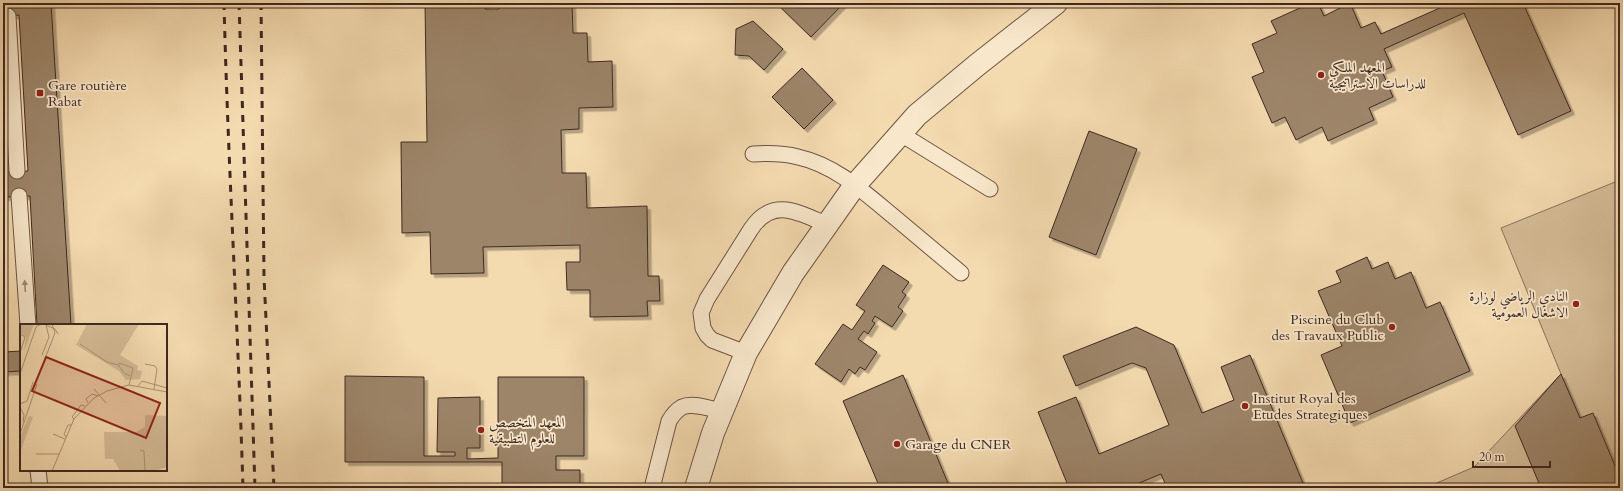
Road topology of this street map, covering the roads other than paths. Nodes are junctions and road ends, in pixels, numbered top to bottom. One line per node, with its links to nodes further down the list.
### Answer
1 (1056, 3): 3 (street)
2 (8, 16): 5 (lane)
3 (901, 134): 6 (street); 7 (lane)
4 (753, 154): 6 (lane)
5 (17, 171)
6 (855, 185): 9 (street); 10 (lane)
7 (990, 189)
8 (19, 196): 11 (lane, one-way to 8)
9 (828, 225): 12 (street); 12 (lane)
10 (961, 272)
11 (28, 324)
12 (746, 353): 13 (street)
13 (721, 411): 16 (lane); 17 (street)
14 (38, 471): 15 (lane)
15 (40, 488)
16 (652, 488)
17 (696, 488)

